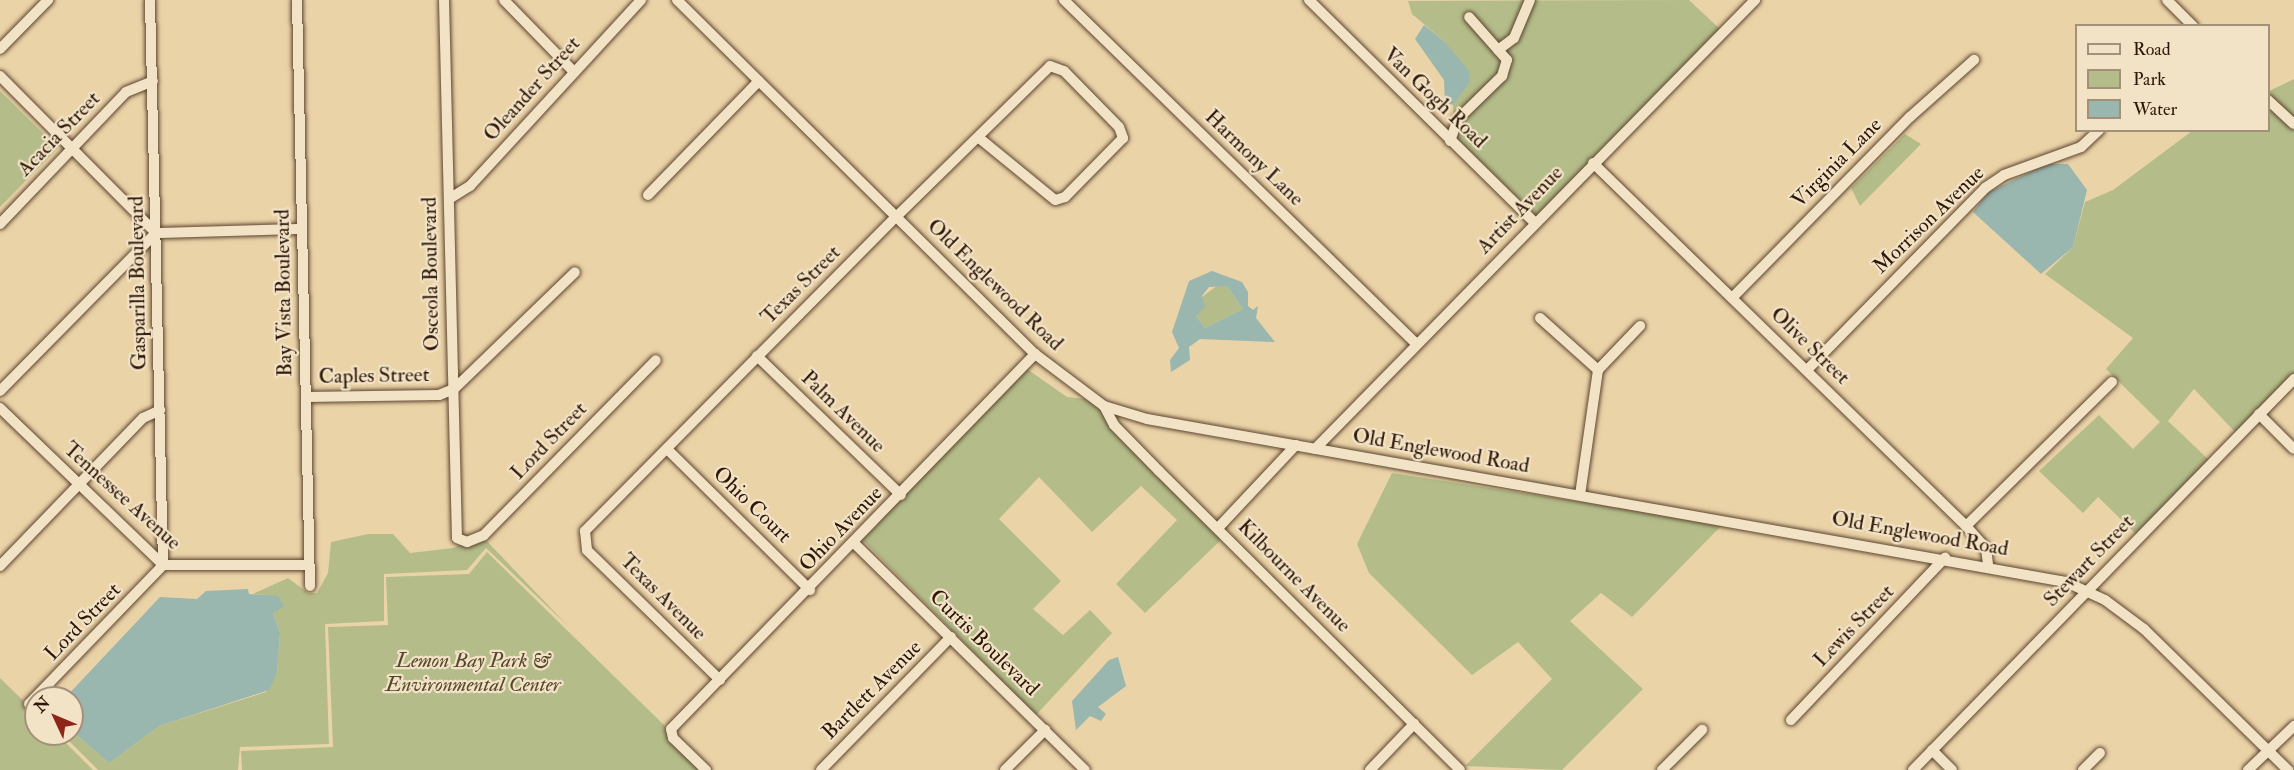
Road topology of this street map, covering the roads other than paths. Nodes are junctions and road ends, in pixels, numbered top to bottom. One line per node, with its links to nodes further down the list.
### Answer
1 (48, 0): 15 (street)
2 (150, 0): 20 (street, Gasparilla Boulevard)
3 (297, 0): 34 (street, Bay Vista Boulevard)
4 (444, 0): 30 (street, Osceola Boulevard)
5 (504, 0): 18 (street)
6 (641, 0): 18 (street, Oleander Street)
7 (676, 0): 21 (street, Old Englewood Road)
8 (1064, 0): 40 (street, Harmony Lane)
9 (1309, 0): 26 (street, Van Gogh Road)
10 (1530, 0): 16 (street)
11 (1755, 0): 28 (street, Artist Avenue)
12 (2166, 0): 14 (street)
13 (1469, 17): 16 (street)
14 (2191, 24)
15 (0, 49)
16 (1498, 50): 26 (street)
17 (1974, 60): 37 (street, Virginia Lane)
18 (573, 71): 30 (street, Oleander Street)
19 (0, 76): 27 (street)
20 (153, 81): 27 (street, Acacia Street); 35 (street, Gasparilla Boulevard)
21 (759, 81): 29 (street); 31 (street, Old Englewood Road)
22 (2270, 102): 23 (street)
23 (2294, 124)
24 (2097, 132): 45 (street, Morrison Avenue)
25 (978, 137): 25 (street, Texas Street); 31 (street, Texas Street)
26 (1450, 141): 32 (street, Van Gogh Road)
27 (72, 148): 33 (street, Acacia Street); 35 (street)
28 (1593, 163): 32 (street, Artist Avenue); 37 (street, Olive Street)
29 (648, 195)
30 (449, 199): 48 (street, Osceola Boulevard)
31 (897, 216): 41 (street, Old Englewood Road); 42 (street, Texas Street)
32 (1535, 223): 40 (street, Artist Avenue)
33 (0, 224)
34 (301, 229): 35 (street); 50 (street, Bay Vista Boulevard)
35 (156, 233): 49 (street); 53 (street, Gasparilla Boulevard)
36 (575, 272): 48 (street, Caples Street)
37 (1732, 298): 45 (street, Olive Street)
38 (1540, 318): 44 (street)
39 (1640, 326): 44 (street)
40 (1417, 344): 57 (street, Artist Avenue)
41 (1035, 354): 51 (street, Old Englewood Road); 60 (street, Ohio Avenue)
42 (757, 356): 56 (street, Texas Street); 60 (street, Palm Avenue)
43 (656, 360): 65 (street, Lord Street)
44 (1598, 370): 61 (street)
45 (1807, 370): 62 (street, Olive Street)
46 (2294, 379): 54 (street, Stewart Street)
47 (2112, 382): 62 (street)
48 (454, 389): 50 (street, Caples Street); 65 (street, Osceola Boulevard)
49 (0, 391)
50 (306, 397): 69 (street, Bay Vista Boulevard)
51 (1104, 406): 55 (street, Old Englewood Road); 63 (street, Kilbourne Avenue)
52 (0, 408): 59 (street, Tennessee Avenue)
53 (160, 410): 59 (street); 68 (street, Gasparilla Boulevard)
54 (2259, 414): 58 (street); 74 (street, Stewart Street)
55 (1296, 445): 57 (street, Old Englewood Road); 63 (street)
56 (667, 449): 64 (street, Texas Street); 73 (street, Ohio Court)
57 (1315, 449): 61 (street, Old Englewood Road)
58 (2294, 449)
59 (79, 485): 68 (street, Tennessee Avenue); 71 (street)
60 (901, 495): 66 (street, Ohio Avenue)
61 (1580, 495): 67 (street, Old Englewood Road)
62 (1966, 526): 70 (street, Olive Street)
63 (1218, 528): 79 (street, Kilbourne Avenue)
64 (583, 539): 76 (street, Texas Avenue)
65 (465, 542)
66 (855, 544): 73 (street, Ohio Avenue); 75 (street, Curtis Boulevard)
67 (1945, 558): 70 (street, Old Englewood Road); 78 (street, Lewis Street)
68 (163, 565): 69 (street, Tennessee Avenue); 77 (street, Lord Street)
69 (309, 565): 72 (street, Bay Vista Boulevard)
70 (1988, 565): 74 (street, Old Englewood Road)
71 (0, 566)
72 (310, 586)
73 (810, 590): 76 (street, Ohio Avenue)
74 (2088, 590): 83 (street, Stewart Street); 84 (street, Old Englewood Road)
75 (951, 638): 81 (street, Curtis Boulevard); 87 (street, Bartlett Avenue)
76 (720, 681): 86 (street, Ohio Avenue)
77 (46, 686)
78 (1791, 720)
79 (1414, 724): 90 (street); 91 (street, Kilbourne Avenue)
80 (2294, 726): 84 (street)
81 (1045, 730): 88 (street); 89 (street, Curtis Boulevard)
82 (1702, 730): 92 (street)
83 (1932, 750): 93 (street, Stewart Street); 94 (street)
84 (2268, 751): 96 (street); 97 (street, Old Englewood Road)
85 (2100, 753): 95 (street)
86 (706, 770)
87 (821, 770)
88 (1005, 770)
89 (1085, 770)
90 (1370, 770)
91 (1460, 770)
92 (1662, 770)
93 (1912, 770)
94 (1952, 770)
95 (2083, 770)
96 (2248, 770)
97 (2288, 770)

